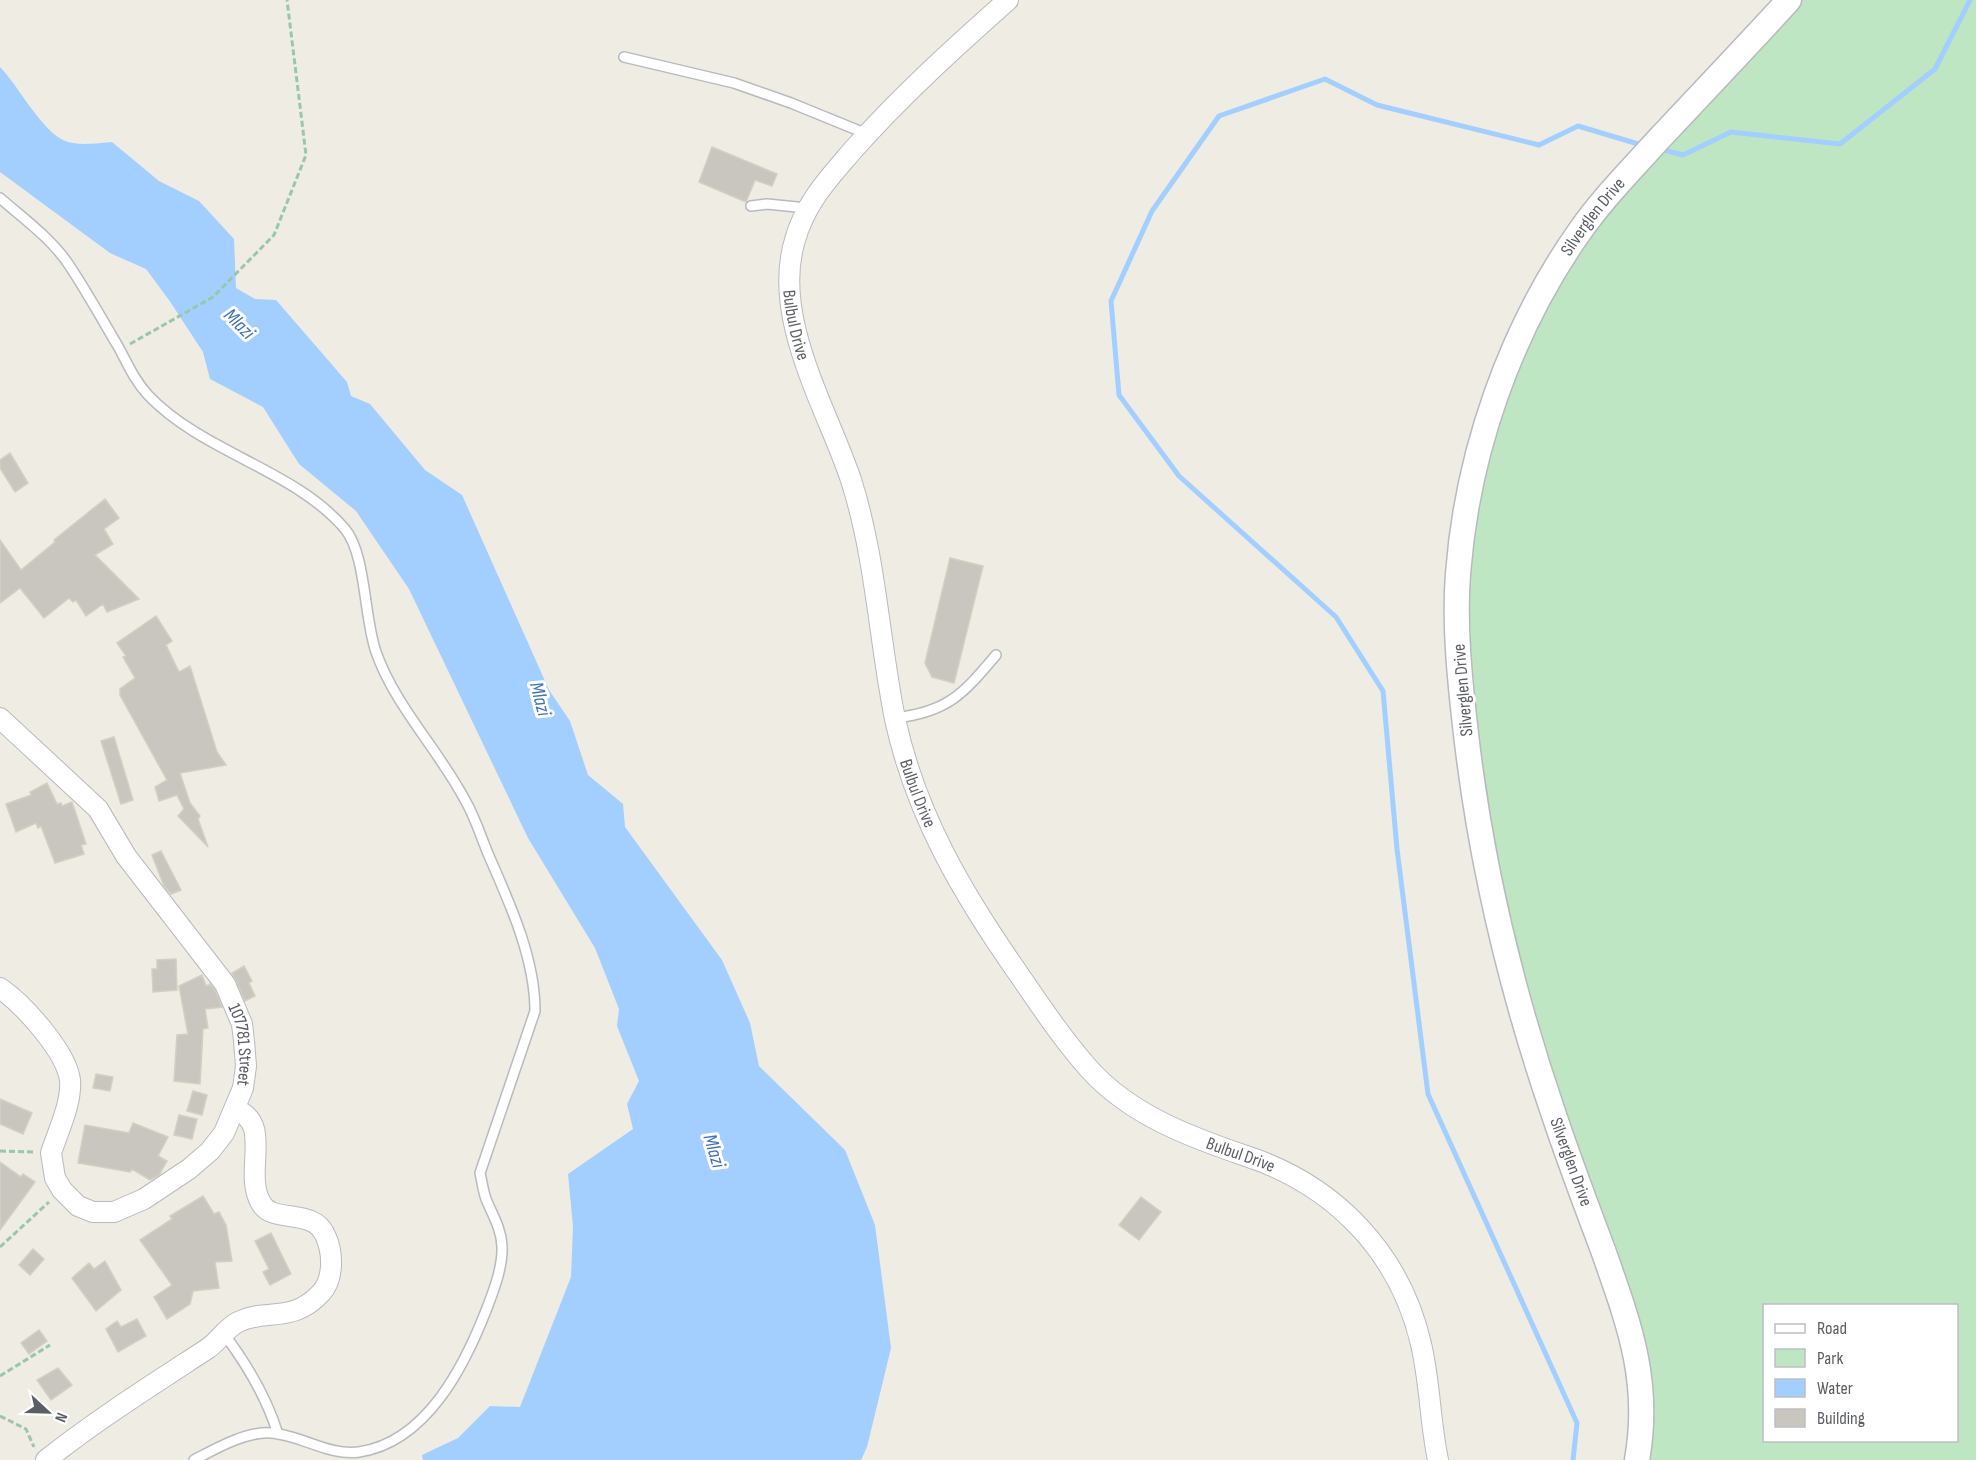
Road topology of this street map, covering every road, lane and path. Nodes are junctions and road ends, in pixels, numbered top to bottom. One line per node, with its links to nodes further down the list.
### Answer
1 (287, 0): 9 (path)
2 (1008, 0): 5 (street, Bulbul Drive)
3 (1790, 0): 27 (street, Silverglen Drive)
4 (624, 57): 5 (lane)
5 (867, 135): 8 (street, Bulbul Drive)
6 (0, 198): 9 (lane)
7 (751, 206): 8 (lane)
8 (807, 208): 12 (street, Bulbul Drive)
9 (121, 351): 23 (lane)
10 (996, 655): 12 (lane)
11 (0, 718): 14 (street, 107781 Street)
12 (895, 718): 26 (street, Bulbul Drive)
13 (0, 988): 16 (street)
14 (236, 1110): 17 (street, 107781 Street); 19 (street)
15 (0, 1152): 16 (path)
16 (51, 1153): 17 (street)
17 (62, 1190): 18 (path)
18 (0, 1246)
19 (225, 1334): 23 (lane); 24 (street)
20 (50, 1345): 21 (path)
21 (0, 1376)
22 (0, 1416): 24 (path)
23 (278, 1434): 25 (lane)
24 (40, 1454)
25 (194, 1460)
26 (1438, 1460)
27 (1637, 1460)

